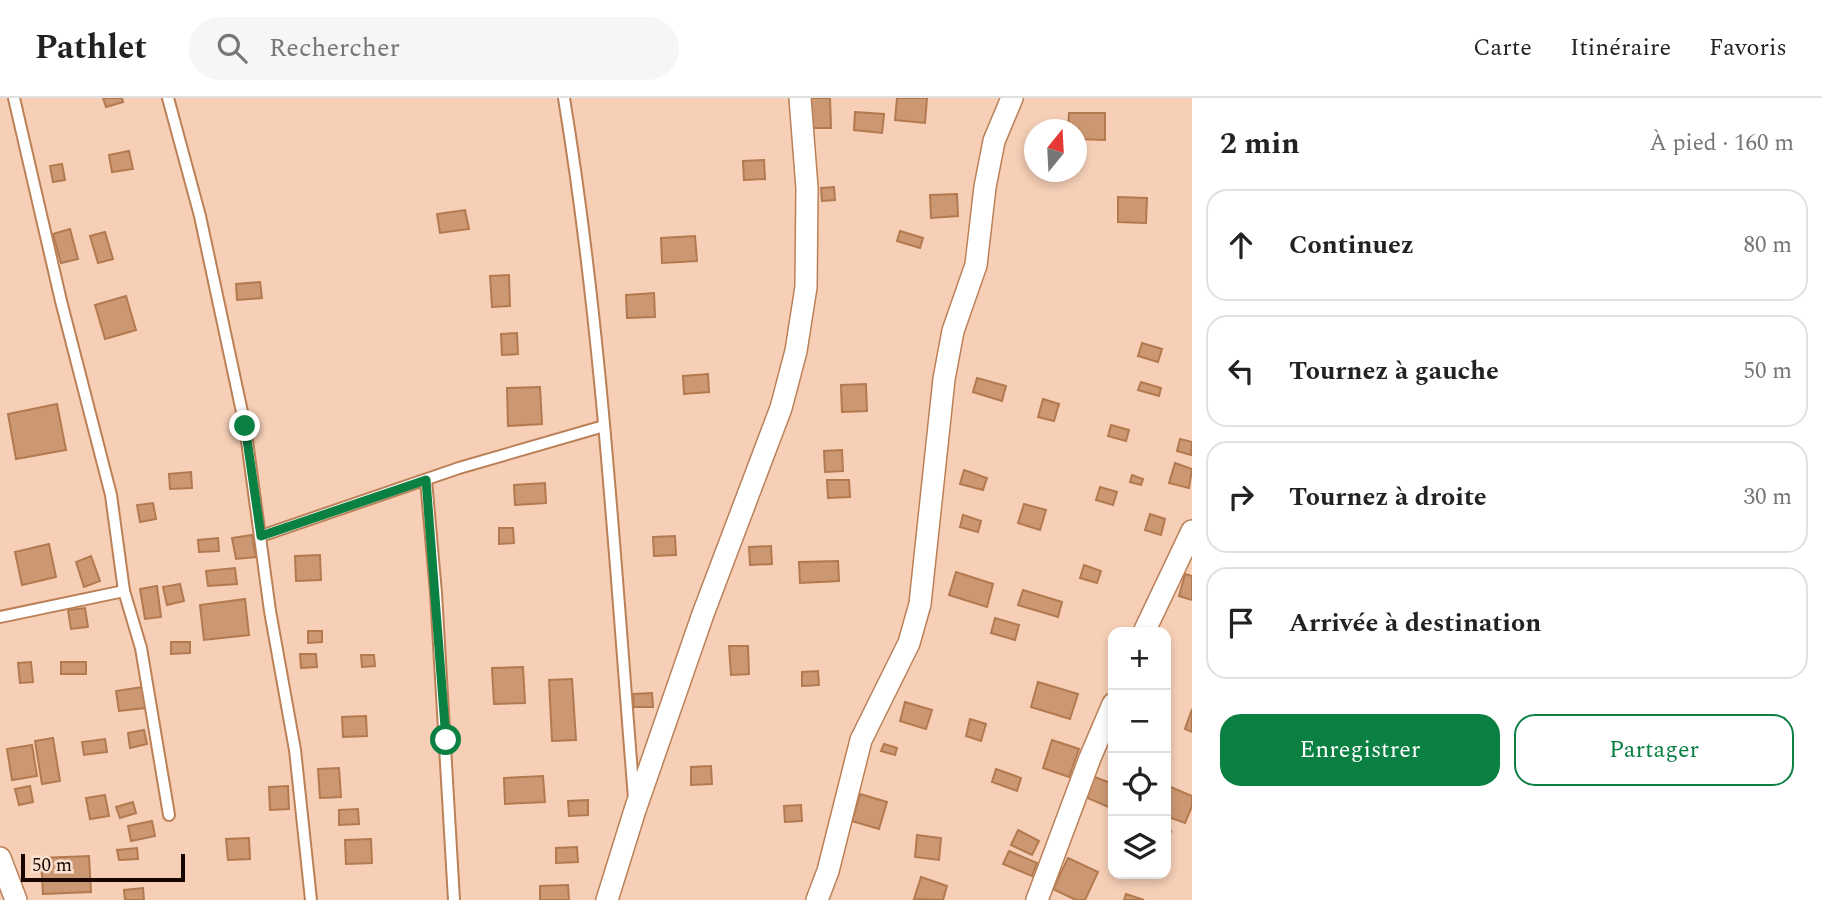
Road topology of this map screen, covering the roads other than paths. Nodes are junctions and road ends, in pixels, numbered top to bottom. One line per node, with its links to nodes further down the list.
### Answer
1 (14, 98): 10 (lane)
2 (168, 98): 9 (lane)
3 (564, 98): 6 (lane)
4 (800, 98): 14 (street)
5 (1012, 98): 21 (street)
6 (604, 426): 7 (lane); 14 (lane)
7 (426, 480): 9 (lane); 19 (lane)
8 (1192, 531): 12 (street)
9 (261, 536): 18 (lane)
10 (124, 591): 11 (lane); 15 (lane)
11 (0, 617)
12 (1146, 627)
13 (1108, 716): 22 (street)
14 (635, 810): 20 (street)
15 (169, 816)
16 (0, 858): 17 (street)
17 (16, 900)
18 (311, 900)
19 (454, 900)
20 (607, 900)
21 (817, 900)
22 (1037, 900)

